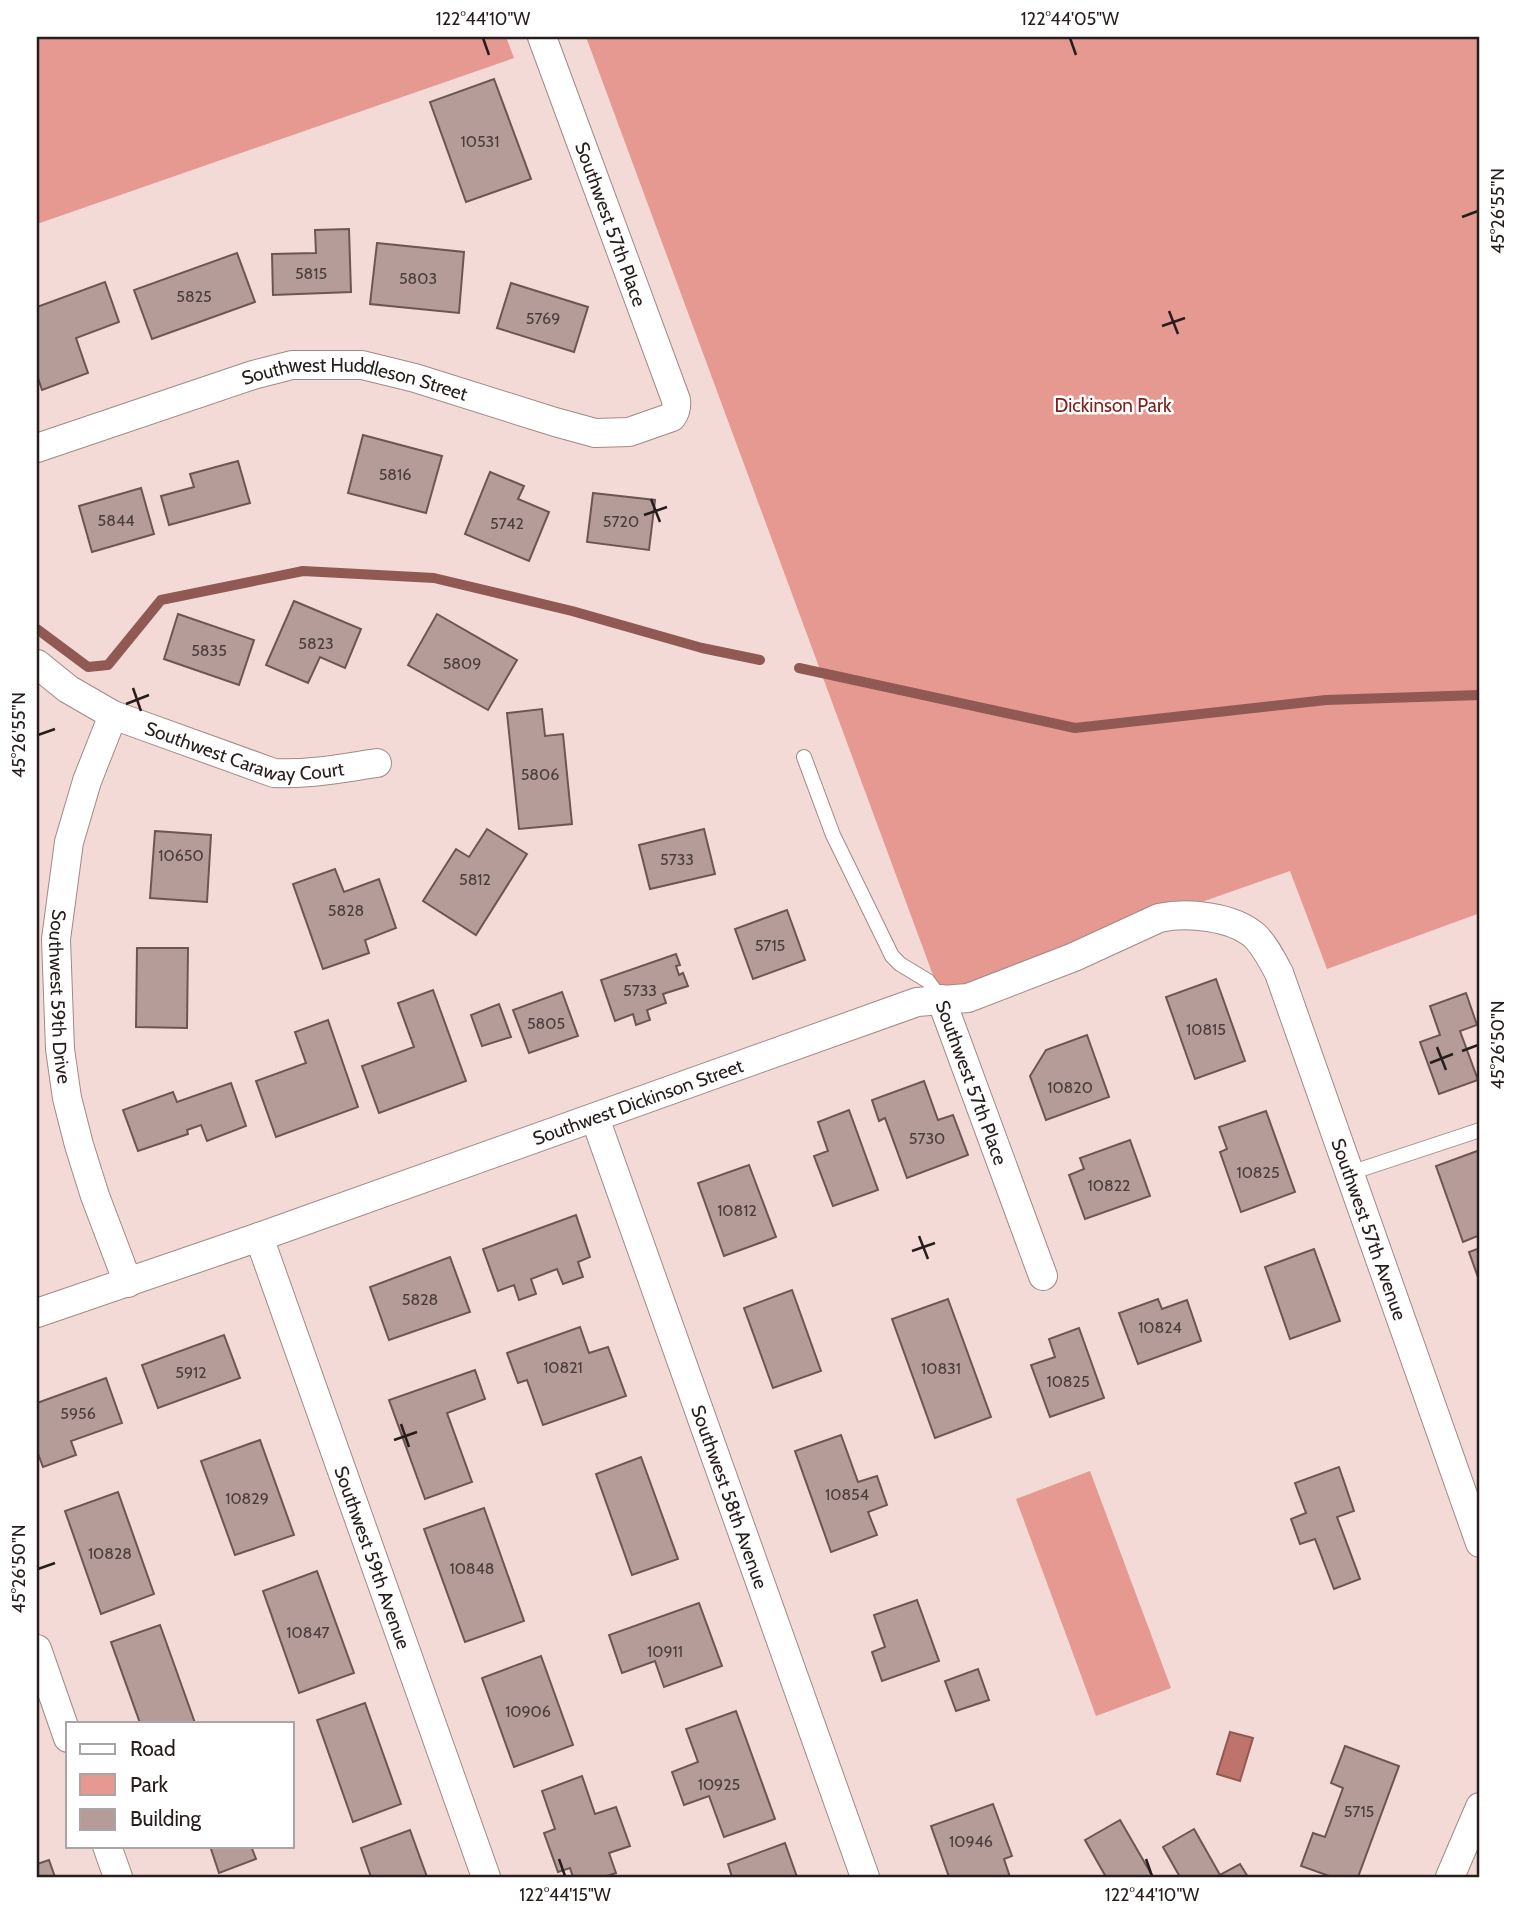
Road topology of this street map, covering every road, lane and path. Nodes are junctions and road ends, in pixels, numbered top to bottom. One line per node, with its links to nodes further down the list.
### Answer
1 (542, 37): 2 (street, Southwest 57th Place)
2 (675, 412): 3 (street, Southwest Huddleson Street)
3 (37, 448)
4 (37, 664): 5 (street)
5 (113, 715): 7 (street, Southwest Caraway Court); 15 (street, Southwest 59th Drive)
6 (804, 757): 9 (lane, Southwest 57th Place)
7 (377, 763)
8 (1240, 926): 9 (street, Southwest Dickinson Street); 12 (street, Southwest 57th Avenue)
9 (941, 999): 10 (street, Southwest Dickinson Street); 14 (street, Southwest 57th Place)
10 (595, 1118): 13 (street, Southwest Dickinson Street); 24 (street, Southwest 58th Avenue)
11 (1480, 1130): 12 (lane)
12 (1350, 1173): 17 (street, Southwest 57th Avenue)
13 (259, 1237): 15 (street, Southwest Dickinson Street); 23 (street, Southwest 59th Avenue)
14 (1043, 1276)
15 (128, 1283): 16 (street, Southwest Dickinson Street)
16 (37, 1313)
17 (1480, 1543)
18 (37, 1649): 19 (street)
19 (66, 1732)
20 (1480, 1807): 25 (street)
21 (108, 1848): 22 (street)
22 (118, 1877)
23 (486, 1877)
24 (865, 1877)
25 (1450, 1877)

